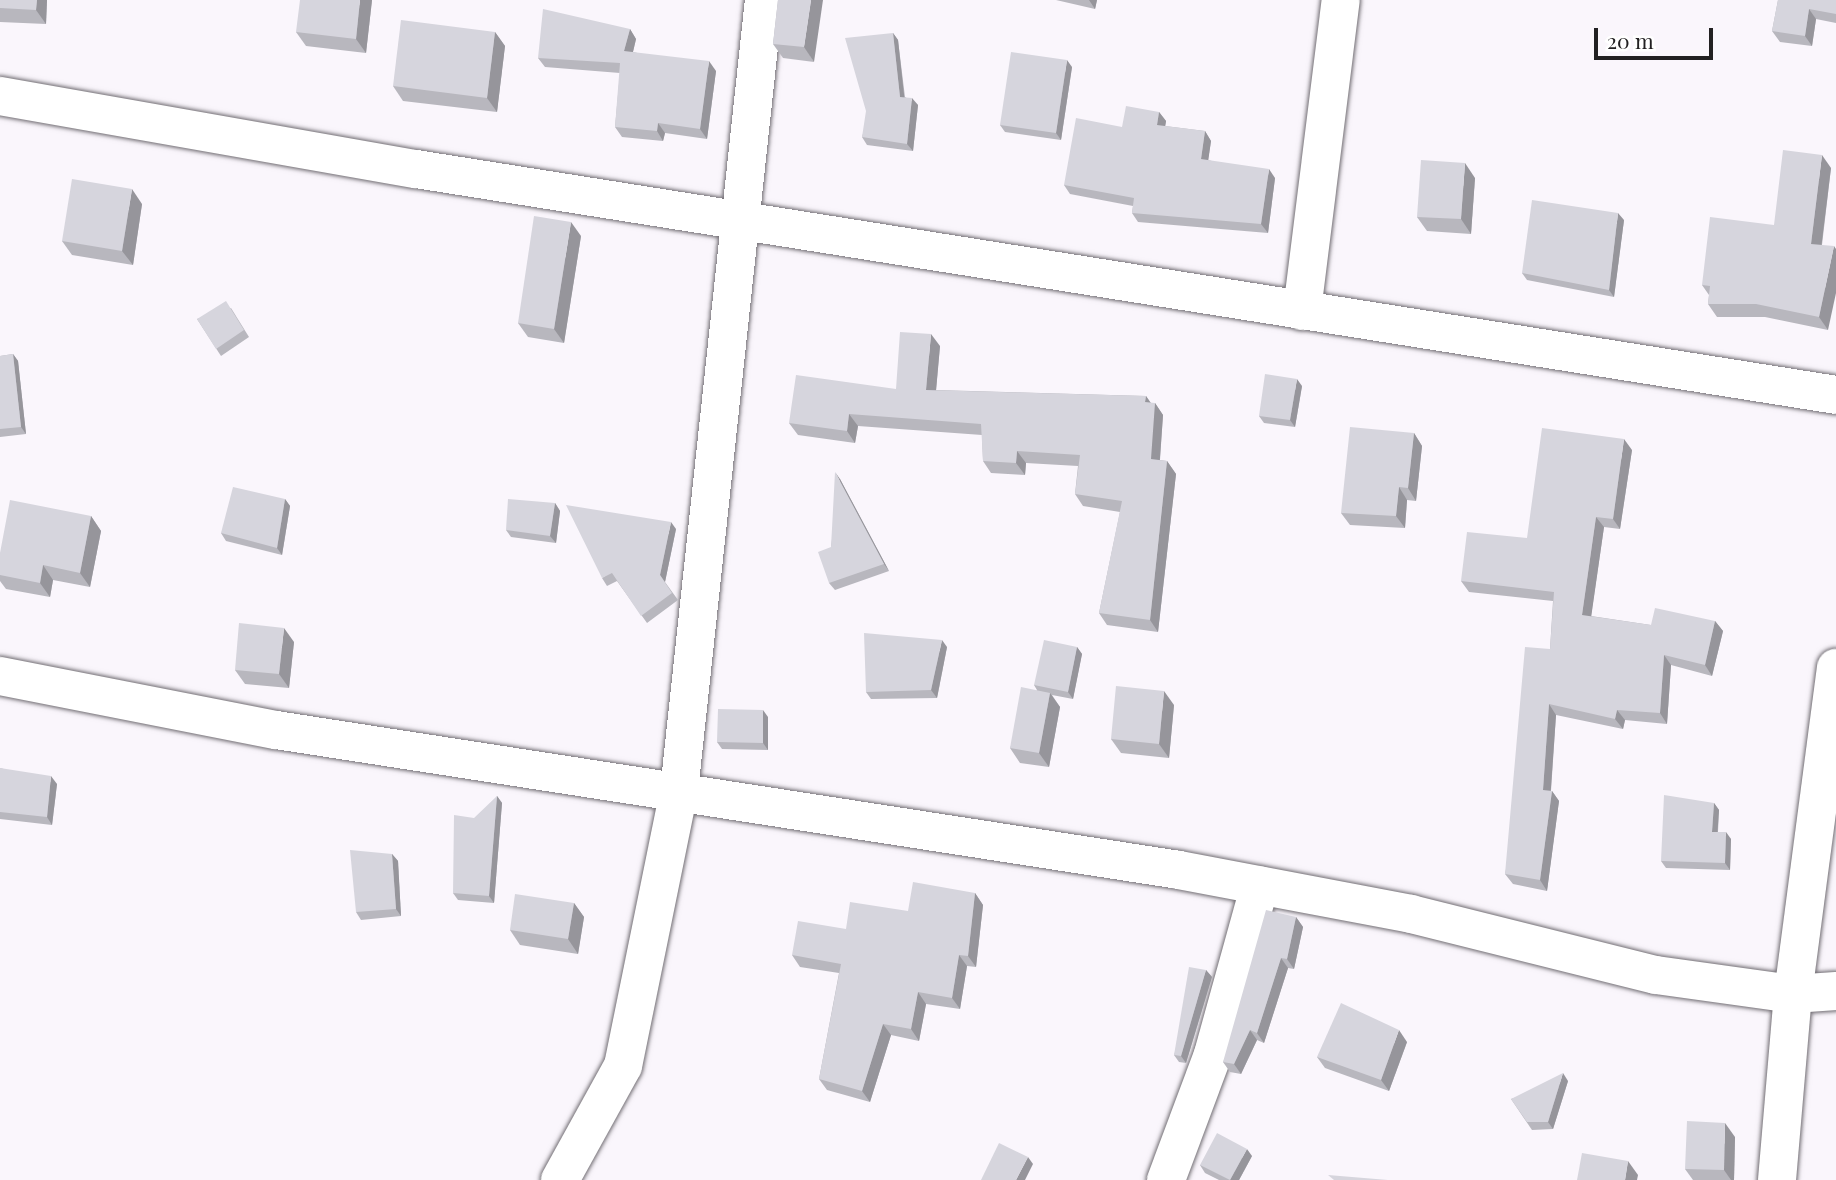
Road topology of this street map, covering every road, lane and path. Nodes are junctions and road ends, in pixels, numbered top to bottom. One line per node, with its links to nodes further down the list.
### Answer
1 (764, 0): 4 (street)
2 (1341, 0): 5 (street)
3 (0, 96): 4 (street)
4 (737, 219): 5 (street); 9 (street)
5 (1302, 311): 6 (street)
6 (1836, 394)
7 (1836, 668): 12 (street)
8 (0, 677): 9 (street)
9 (679, 791): 10 (street); 13 (street)
10 (1260, 885): 12 (street); 14 (street)
11 (1836, 991): 12 (street)
12 (1793, 994): 15 (street)
13 (560, 1180)
14 (1166, 1180)
15 (1777, 1180)

